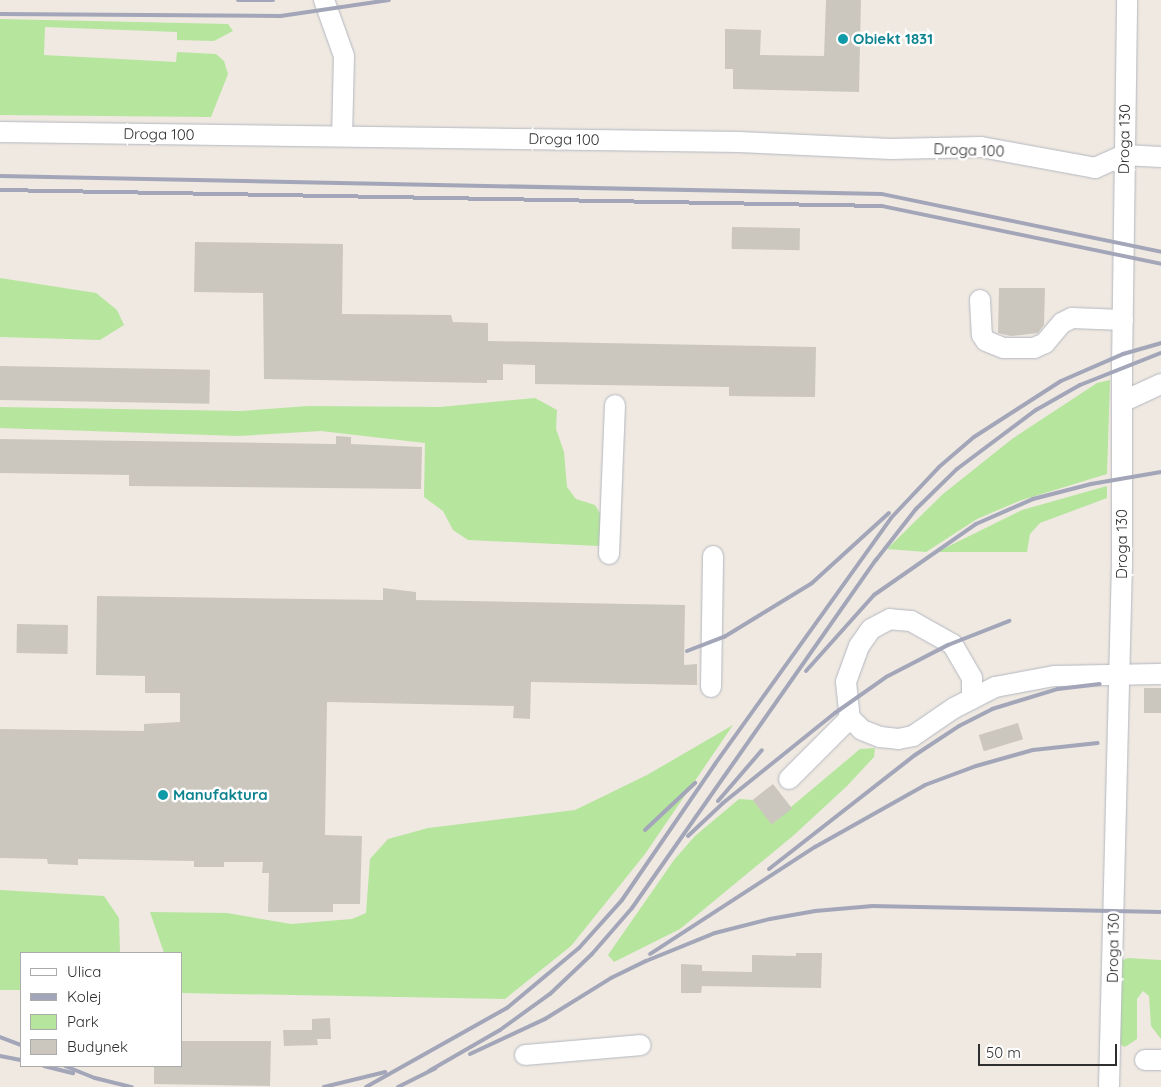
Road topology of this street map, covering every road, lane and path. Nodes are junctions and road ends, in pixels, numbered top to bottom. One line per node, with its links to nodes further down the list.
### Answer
1 (324, 0): 4 (lane)
2 (1127, 0): 5 (lane, Droga 130)
3 (0, 132): 4 (lane, Droga 100)
4 (342, 136): 5 (lane, Droga 100)
5 (1124, 155): 6 (lane); 8 (lane, Droga 130)
6 (1161, 157)
7 (980, 300): 8 (lane)
8 (1123, 320): 10 (lane, Droga 130)
9 (1161, 384): 10 (lane)
10 (1122, 402): 14 (lane, Droga 130)
11 (615, 405): 12 (lane)
12 (609, 554)
13 (713, 556): 16 (lane)
14 (1120, 673): 15 (lane); 17 (lane); 22 (lane, Droga 130)
15 (1161, 674)
16 (711, 687)
17 (972, 699): 18 (lane); 18 (lane)
18 (850, 718): 19 (lane)
19 (789, 779)
20 (641, 1045): 21 (lane)
21 (525, 1055)
22 (1109, 1087)

